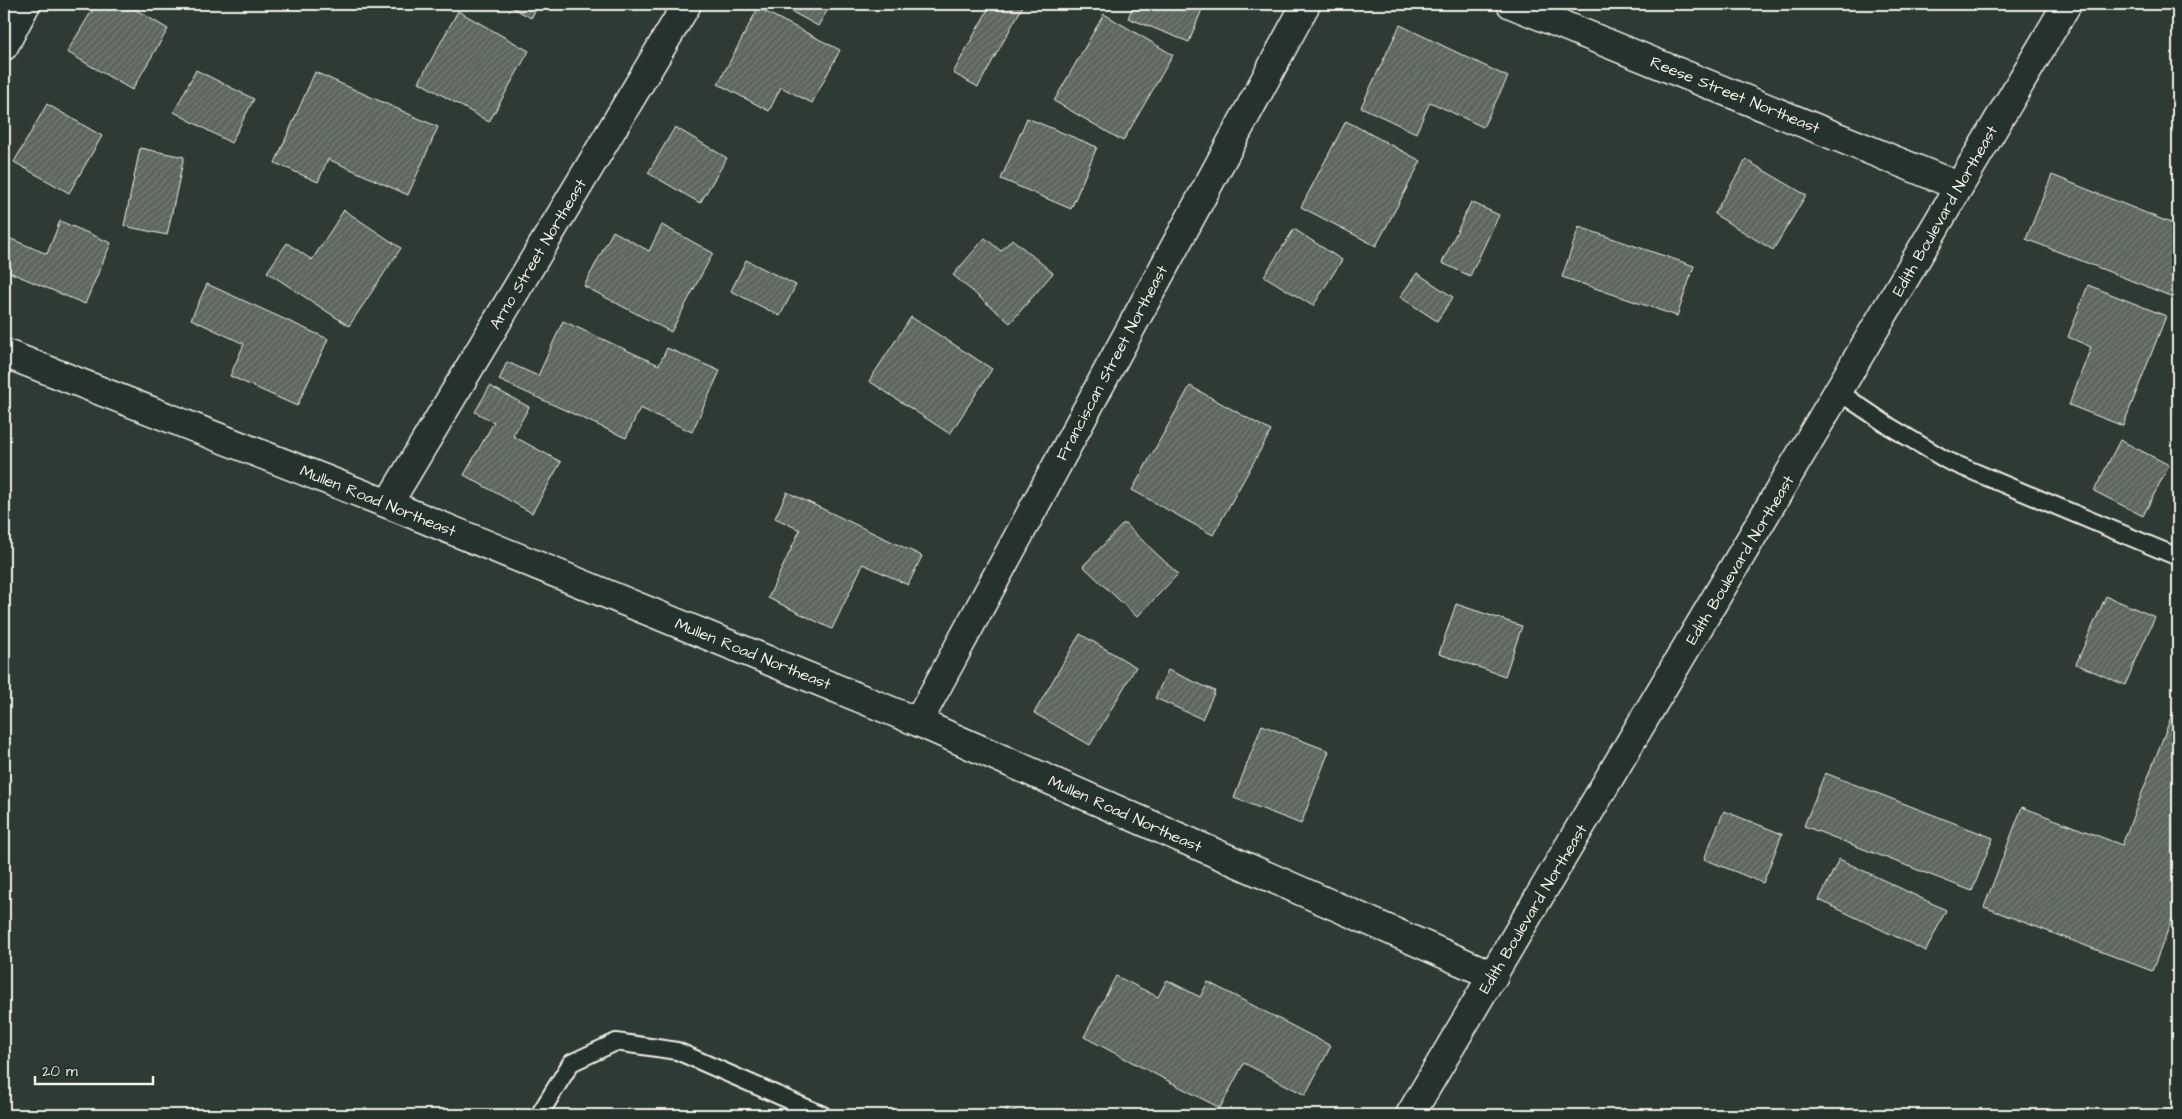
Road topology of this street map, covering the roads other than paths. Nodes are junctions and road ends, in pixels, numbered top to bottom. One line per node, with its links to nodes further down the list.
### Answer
1 (26, 4): 6 (street)
2 (687, 4): 10 (street, Arno Street Northeast)
3 (1306, 4): 12 (street, Franciscan Street Northeast)
4 (1511, 4): 7 (street, Reese Street Northeast)
5 (2067, 4): 7 (street, Edith Boulevard Northeast)
6 (4, 46)
7 (1958, 186): 9 (street, Edith Boulevard Northeast)
8 (4, 353): 10 (street, Mullen Road Northeast)
9 (1839, 392): 11 (lane); 13 (street, Edith Boulevard Northeast)
10 (388, 504): 12 (street, Mullen Road Northeast)
11 (2178, 556)
12 (918, 722): 13 (street, Mullen Road Northeast)
13 (1494, 976): 16 (street, Edith Boulevard Northeast)
14 (539, 1115): 15 (lane)
15 (822, 1115)
16 (1410, 1115)

